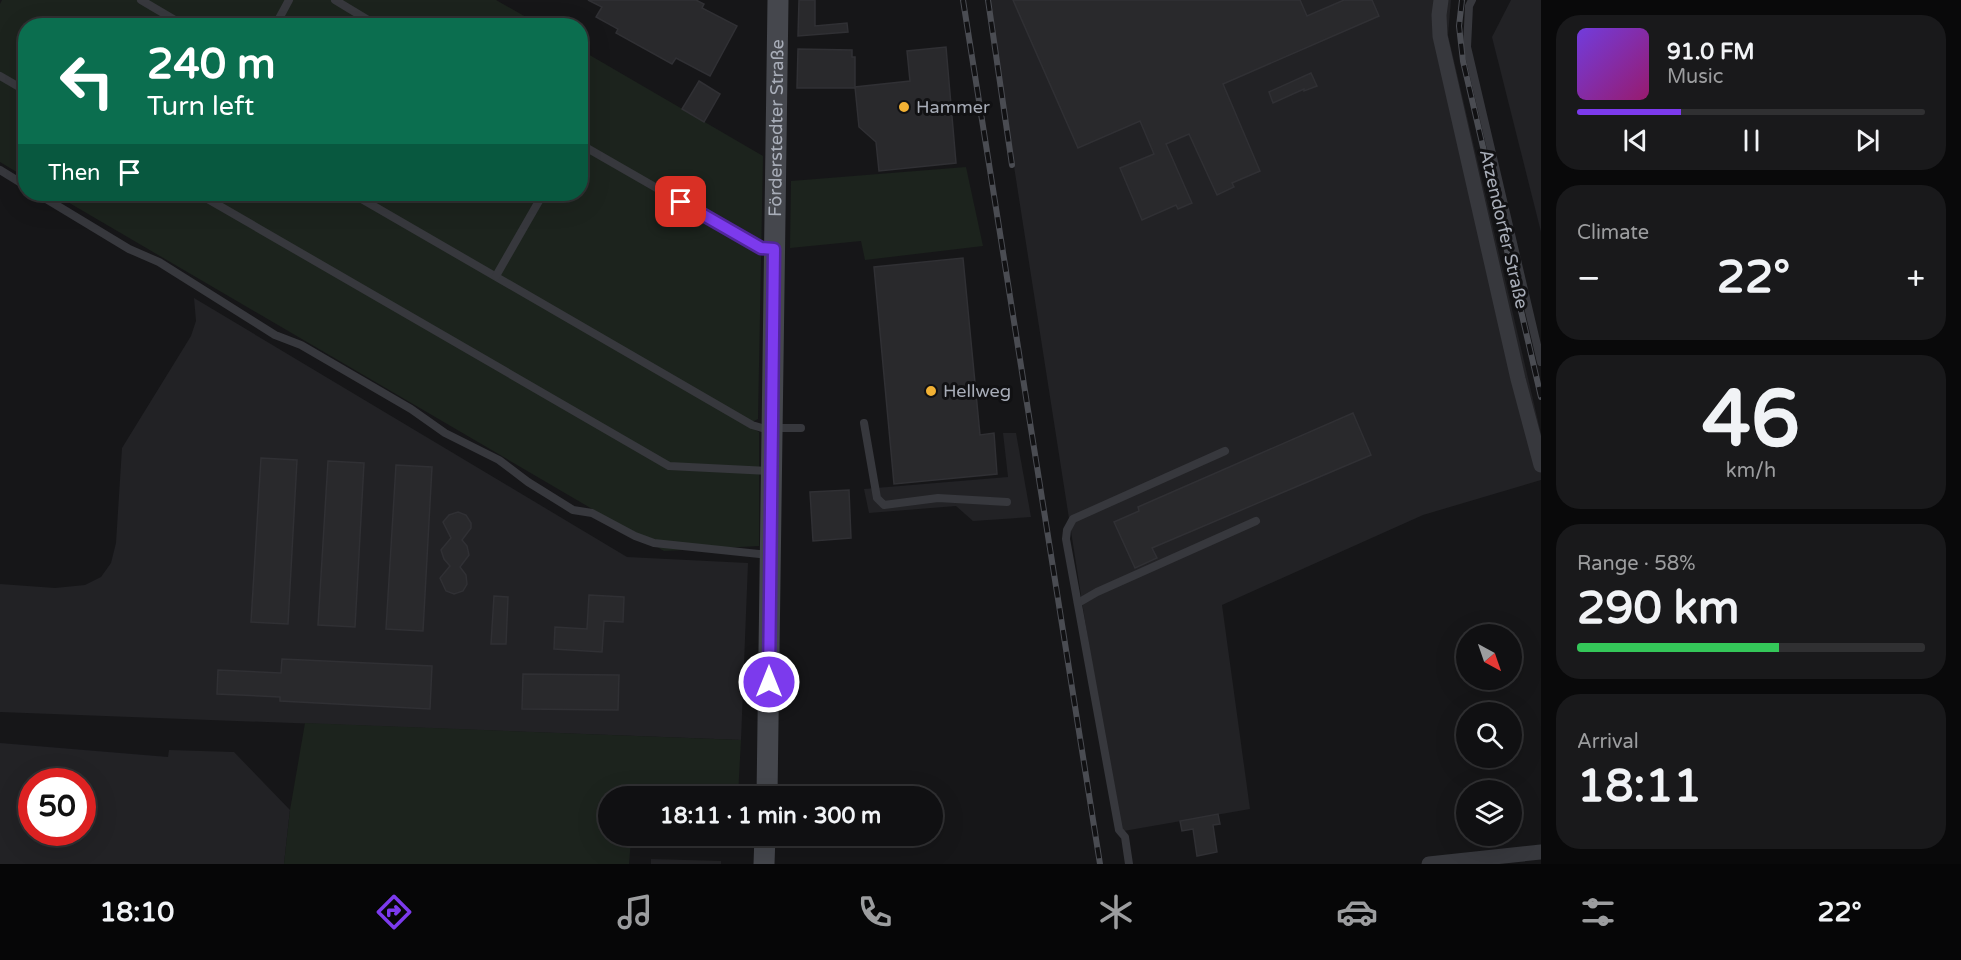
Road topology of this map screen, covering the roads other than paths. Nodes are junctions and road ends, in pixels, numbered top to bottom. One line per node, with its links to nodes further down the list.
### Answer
1 (141, 0): 7 (lane)
2 (289, 0): 8 (lane)
3 (335, 0): 9 (lane)
4 (778, 0): 19 (main road, Förderstedter Straße)
5 (1441, 0): 26 (street, Atzendorfer Straße)
6 (1472, 0): 21 (lane)
7 (171, 18)
8 (279, 18)
9 (365, 18)
10 (0, 76): 11 (lane)
11 (18, 86)
12 (588, 149): 19 (lane)
13 (0, 170): 14 (lane)
14 (18, 181)
15 (50, 201): 30 (lane)
16 (211, 201): 27 (lane)
17 (365, 201): 20 (lane)
18 (539, 201): 20 (lane)
19 (774, 249): 23 (main road, Förderstedter Straße)
20 (496, 276): 23 (lane)
21 (1541, 362)
22 (864, 423): 28 (lane)
23 (771, 428): 24 (lane); 27 (main road, Förderstedter Straße)
24 (801, 428)
25 (1225, 451): 31 (lane)
26 (1541, 465)
27 (771, 471): 30 (main road, Förderstedter Straße)
28 (1007, 502)
29 (1256, 521): 31 (lane)
30 (770, 555): 32 (main road, Förderstedter Straße)
31 (1078, 603): 36 (lane)
32 (767, 786)
33 (765, 846): 35 (main road)
34 (1541, 852): 37 (street)
35 (764, 864)
36 (1129, 864)
37 (1429, 864)

